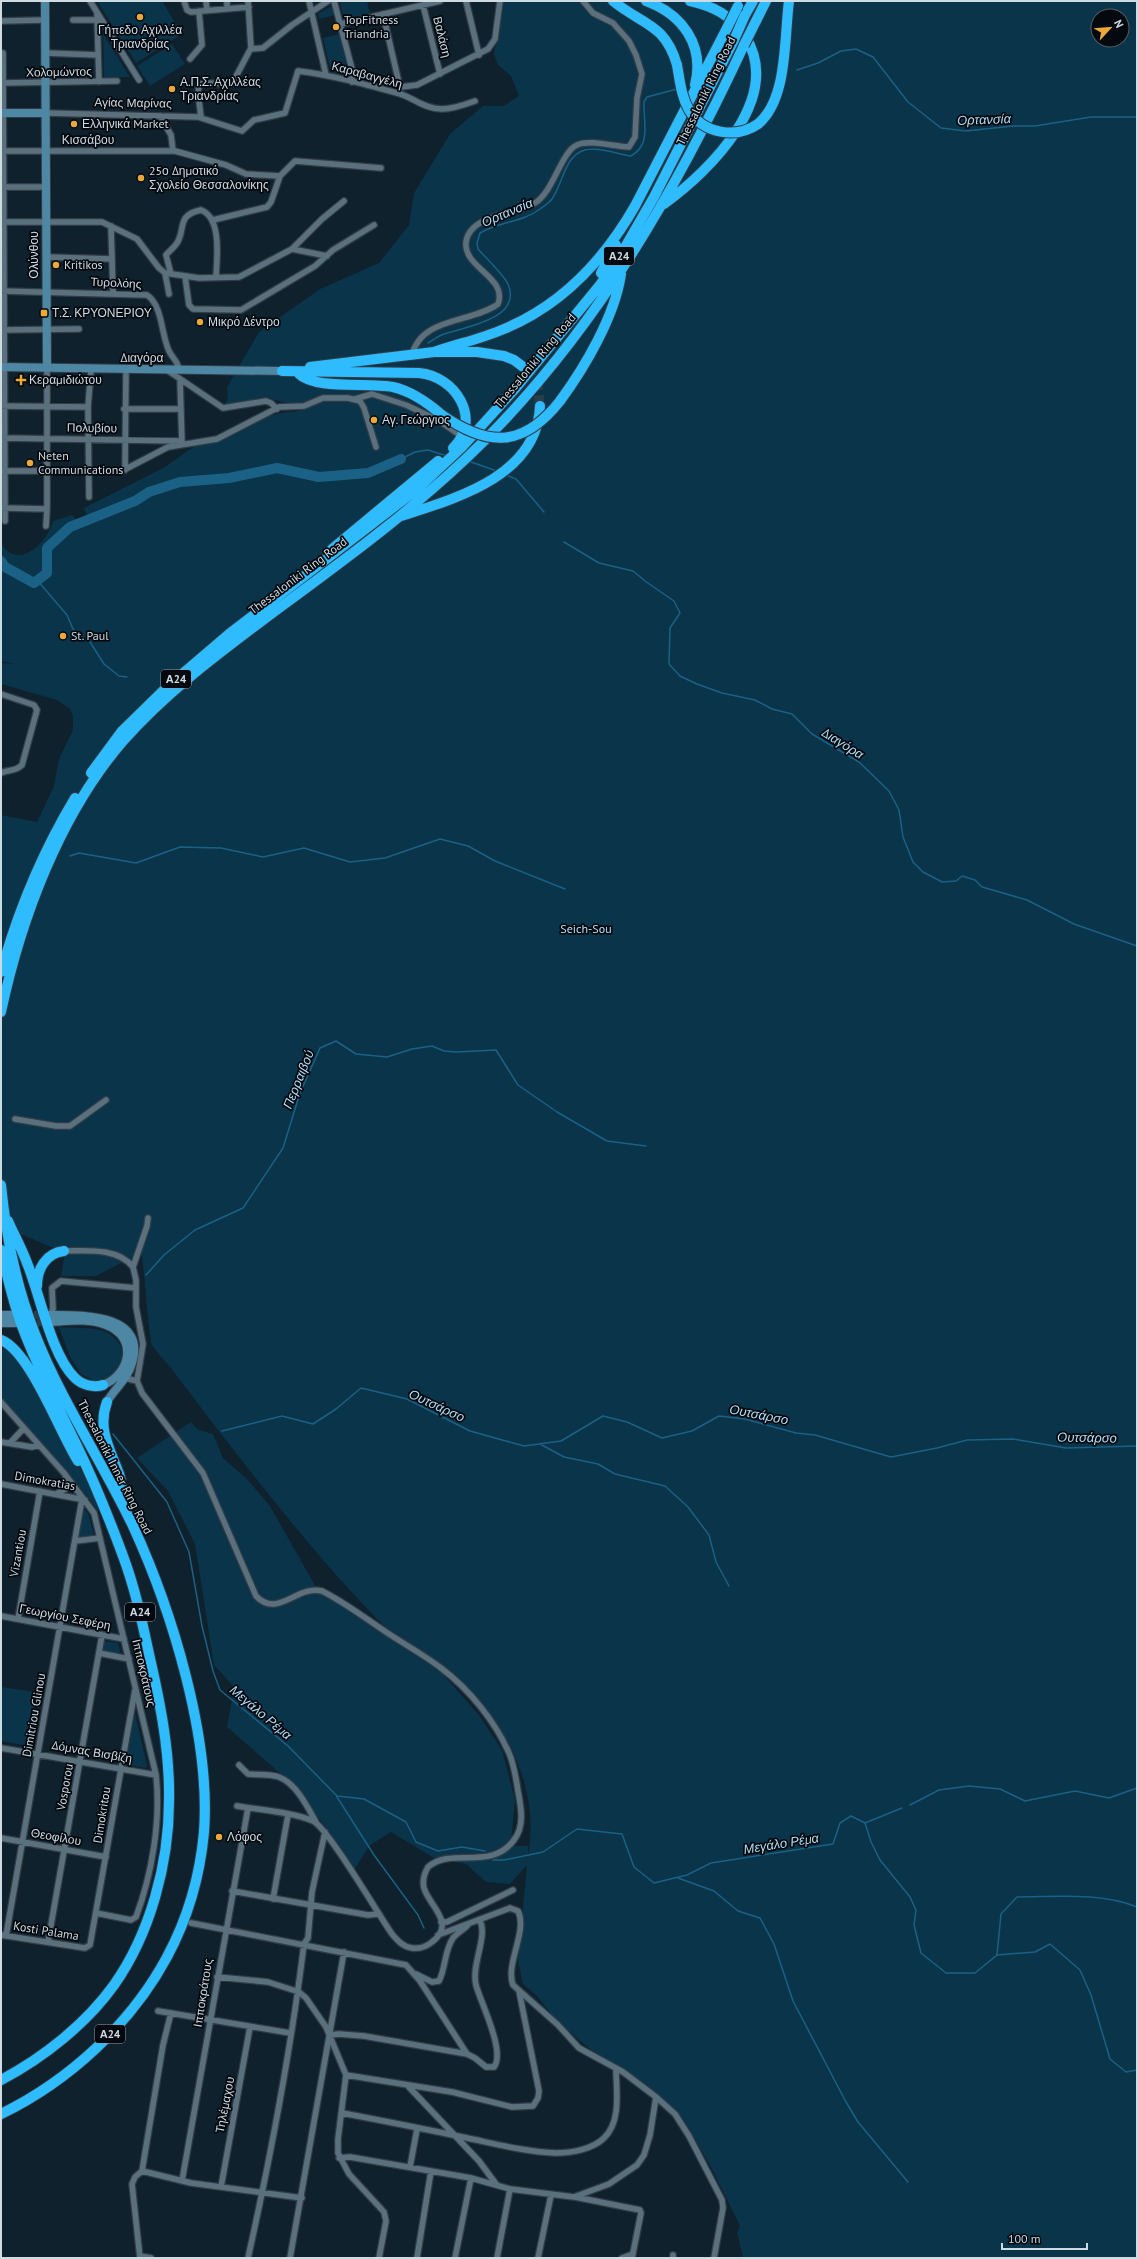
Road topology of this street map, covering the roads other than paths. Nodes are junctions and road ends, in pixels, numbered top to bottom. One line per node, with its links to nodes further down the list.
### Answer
1 (45, 1): 28 (main road, Ολύνθου)
2 (90, 1): 26 (street)
3 (184, 1): 24 (street)
4 (206, 1): 23 (street)
5 (226, 1): 22 (street)
6 (309, 1): 25 (street)
7 (328, 1): 25 (street)
8 (334, 1): 32 (street)
9 (440, 1): 21 (street)
10 (466, 1): 37 (street)
11 (500, 1): 37 (street)
12 (583, 1): 86 (street)
13 (613, 1): 18 (highway, bridge)
14 (646, 1): 48 (highway)
15 (690, 1): 62 (highway)
16 (753, 1): 81 (highway, Thessaloniki Ring Road / Α24, bridge)
17 (766, 1): 62 (highway, Thessaloniki Ring Road / Α24, bridge)
18 (789, 1)
19 (248, 4): 22 (street); 33 (street)
20 (739, 4): 48 (highway, bridge)
21 (423, 5): 27 (street); 40 (street, Βαλάση)
22 (227, 8): 23 (street)
23 (207, 10): 24 (street)
24 (199, 11): 38 (street)
25 (311, 11): 33 (street); 41 (street)
26 (97, 14): 30 (street); 42 (street)
27 (383, 14): 32 (street); 40 (street)
28 (45, 20): 31 (street); 35 (main road, Ολύνθου)
29 (73, 20): 30 (street)
30 (97, 20): 36 (street)
31 (1, 21)
32 (341, 24): 45 (street)
33 (251, 49): 53 (street)
34 (2, 53): 46 (street)
35 (46, 53): 36 (street); 47 (main road, Ολύνθου)
36 (98, 55): 44 (street)
37 (479, 55): 40 (street)
38 (190, 60)
39 (298, 71): 41 (street, Καραβαγγέλη); 53 (street, Αγίας Μαρίνας)
40 (440, 74)
41 (326, 75): 45 (street, Καραβαγγέλη)
42 (139, 80)
43 (117, 81): 44 (street, Χολομώντος)
44 (99, 82): 47 (street, Χολομώντος)
45 (352, 82): 49 (street, Καραβαγγέλη)
46 (2, 83): 47 (street, Χολομώντος); 50 (street)
47 (46, 83): 51 (main road, Ολύνθου)
48 (692, 95): 68 (highway)
49 (475, 101)
50 (2, 113): 51 (main road, Αγίας Μαρίνας); 54 (street)
51 (46, 113): 52 (street, Αγίας Μαρίνας); 55 (main road, Ολύνθου)
52 (160, 116): 53 (street, Αγίας Μαρίνας); 56 (street)
53 (201, 117)
54 (4, 151): 55 (street, Κισσάβου); 59 (street)
55 (46, 151): 56 (street, Κισσάβου); 60 (main road, Ολύνθου)
56 (173, 151): 58 (street, Κισσάβου)
57 (381, 168): 58 (street)
58 (280, 176): 63 (street)
59 (2, 187): 60 (street); 64 (street)
60 (46, 187): 65 (main road, Ολύνθου)
61 (344, 201): 69 (street)
62 (661, 206): 73 (highway, Thessaloniki Ring Road / Α24)
63 (213, 220): 74 (street); 76 (street)
64 (2, 222): 65 (street); 77 (street)
65 (46, 222): 67 (street); 71 (main road, Ολύνθου)
66 (374, 225): 70 (street)
67 (111, 226): 72 (street); 74 (street)
68 (619, 234): 81 (highway); 85 (highway)
69 (292, 249): 70 (street); 76 (street)
70 (327, 256): 75 (street)
71 (46, 257): 72 (street); 78 (main road, Ολύνθου)
72 (112, 259): 79 (street)
73 (622, 270): 95 (highway, bridge); 119 (highway, Thessaloniki Ring Road / Α24)
74 (168, 274): 75 (street); 80 (street)
75 (185, 276): 76 (street)
76 (216, 277)
77 (3, 291): 78 (street, Τυρολόης); 84 (street)
78 (47, 291): 79 (street, Τυρολόης); 82 (main road, Ολύνθου)
79 (113, 293): 93 (street, Τυρολόης)
80 (169, 294)
81 (585, 301): 110 (highway, Thessaloniki Ring Road / Α24)
82 (47, 329): 83 (street); 84 (street); 88 (main road, Ολύνθου)
83 (79, 329)
84 (3, 330): 87 (street)
85 (434, 352): 86 (highway); 89 (highway)
86 (412, 355): 94 (highway)
87 (3, 367): 88 (main road, Διαγόρα); 98 (street)
88 (47, 367): 90 (main road, Διαγόρα); 100 (street, Ολύνθου)
89 (526, 369)
90 (90, 370): 91 (main road, Διαγόρα); 101 (street)
91 (126, 370): 92 (main road, Διαγόρα); 102 (street)
92 (167, 370): 93 (main road, Διαγόρα); 96 (street)
93 (179, 370): 94 (main road, Διαγόρα)
94 (282, 371): 95 (highway)
95 (297, 372): 110 (highway)
96 (180, 379): 103 (street); 104 (street)
97 (355, 399): 104 (street); 110 (street); 111 (street)
98 (3, 406): 100 (street); 105 (street)
99 (540, 406): 119 (highway)
100 (47, 407): 101 (street); 106 (street, Ολύνθου)
101 (88, 407): 107 (street)
102 (124, 409): 103 (street); 108 (street)
103 (181, 409): 109 (street)
104 (276, 409): 109 (street)
105 (3, 438): 106 (street, Πολυβίου); 113 (street)
106 (47, 438): 107 (street, Πολυβίου); 114 (street, Ολύνθου)
107 (88, 438): 108 (street, Πολυβίου); 115 (street)
108 (125, 440): 109 (street, Πολυβίου); 112 (street)
109 (182, 442): 112 (street)
110 (460, 443): 124 (highway, Thessaloniki Ring Road / Α24)
111 (376, 447)
112 (125, 470): 115 (street)
113 (3, 471): 114 (street); 117 (street)
114 (47, 472): 115 (street); 118 (street, Ολύνθου)
115 (88, 472): 116 (street)
116 (89, 497)
117 (3, 508): 118 (street); 120 (street)
118 (47, 509): 121 (street, Ολύνθου)
119 (396, 517): 125 (highway, Α24)
120 (5, 521)
121 (46, 526)
122 (1, 694): 123 (street)
123 (1, 773)
124 (1, 972)
125 (1, 1012)
126 (106, 1100): 127 (street)
127 (14, 1119)
128 (1, 1185): 129 (highway, Thessaloniki Inner Ring Road / Α24)
129 (3, 1212): 135 (highway); 155 (highway, Thessaloniki Inner Ring Road / Α24)
130 (148, 1218): 133 (street)
131 (1, 1250): 150 (highway, Thessaloniki Inner Ring Road / Α24)
132 (64, 1251): 133 (street); 135 (highway)
133 (133, 1267): 134 (street)
134 (136, 1288): 137 (street); 141 (street)
135 (37, 1292): 142 (highway)
136 (1, 1315): 138 (main road)
137 (50, 1318): 140 (main road); 142 (main road)
138 (1, 1323)
139 (1, 1340): 150 (highway)
140 (125, 1378): 141 (street); 144 (main road)
141 (136, 1381): 188 (street)
142 (103, 1385)
143 (1, 1402): 145 (street, Ιπποκράτους)
144 (107, 1402): 155 (highway)
145 (24, 1428): 147 (street); 148 (street, Ιπποκράτους)
146 (1, 1442): 147 (street)
147 (10, 1443): 148 (street)
148 (39, 1445): 149 (street, Ιπποκράτους)
149 (64, 1473): 153 (street); 154 (street, Ιπποκράτους)
150 (92, 1478): 211 (highway, Thessaloniki Inner Ring Road / Α24)
151 (1, 1484): 152 (street, Dimokratias)
152 (40, 1491): 153 (street, Dimokratias); 159 (street, Vizantiou)
153 (58, 1493): 154 (street, Dimokratias)
154 (84, 1499): 156 (street, Ιπποκράτους); 157 (street, Dimitriou Glinou)
155 (125, 1509): 215 (highway, Thessaloniki Inner Ring Road / Α24)
156 (100, 1538): 157 (street); 162 (street, Ιπποκράτους)
157 (75, 1541): 160 (street, Dimitriou Glinou)
158 (1, 1616): 159 (street, Γεωργίου Σεφέρη)
159 (18, 1619): 160 (street, Γεωργίου Σεφέρη)
160 (60, 1627): 161 (street, Γεωργίου Σεφέρη); 167 (street, Dimitriou Glinou)
161 (102, 1635): 162 (street, Γεωργίου Σεφέρη); 163 (street, Vosporou)
162 (124, 1639): 164 (street, Ιπποκράτους)
163 (99, 1653): 164 (street); 168 (street, Vosporou)
164 (130, 1659): 165 (street, Ιπποκράτους)
165 (136, 1686): 170 (street, Dimokritou); 171 (street, Ιπποκράτους)
166 (1, 1748): 167 (street, Δόμνας Βισβίζη)
167 (38, 1754): 168 (street, Δόμνας Βισβίζη); 178 (street, Dimitriou Glinou)
168 (80, 1761): 170 (street, Δόμνας Βισβίζη); 179 (street, Vosporou)
169 (239, 1765): 175 (street)
170 (121, 1768): 171 (street, Δόμνας Βισβίζη); 180 (street, Dimokritou)
171 (156, 1775): 185 (street, Ιπποκράτους)
172 (237, 1806): 173 (street)
173 (248, 1808): 174 (street); 182 (street, Ιπποκράτους)
174 (288, 1815): 175 (street); 183 (street)
175 (317, 1824): 176 (street)
176 (325, 1832): 184 (street); 186 (street)
177 (1, 1838): 178 (street, Θεοφίλου)
178 (22, 1842): 179 (street, Θεοφίλου); 192 (street, Dimitriou Glinou)
179 (65, 1850): 180 (street, Θεοφίλου); 194 (street, Vosporou)
180 (106, 1857): 185 (street, Dimokritou)
181 (513, 1890): 188 (street)
182 (232, 1891): 183 (street); 191 (street, Ιπποκράτους)
183 (273, 1898): 184 (street)
184 (311, 1905): 186 (street); 195 (street)
185 (96, 1913): 196 (street, Dimokritou)
186 (378, 1914): 193 (street)
187 (480, 1921): 190 (street); 200 (street); 208 (street)
188 (442, 1922): 193 (street)
189 (191, 1923): 191 (street)
190 (469, 1924): 193 (street); 198 (street)
191 (225, 1929): 195 (street); 199 (street, Ιπποκράτους)
192 (4, 1935): 194 (street, Kosti Palama)
193 (438, 1935)
194 (48, 1942): 196 (street, Kosti Palama)
195 (304, 1944): 197 (street); 201 (street)
196 (88, 1947)
197 (344, 1952): 198 (street); 207 (street)
198 (414, 1972): 208 (street)
199 (217, 1977): 201 (street); 204 (street, Ιπποκράτους)
200 (519, 1991): 209 (street); 212 (street)
201 (299, 1992): 206 (street); 207 (street)
202 (158, 2011): 203 (street)
203 (170, 2013): 204 (street); 221 (street)
204 (210, 2019): 205 (street); 223 (street, Ιπποκράτους)
205 (250, 2028): 206 (street); 225 (street, Τηλέμαχου)
206 (290, 2033): 227 (street)
207 (330, 2036): 208 (street); 210 (street); 230 (street)
208 (467, 2054)
209 (616, 2068): 213 (street); 217 (street)
210 (346, 2075): 212 (street); 214 (street)
211 (1, 2080)
212 (407, 2085): 217 (street)
213 (656, 2097): 229 (street); 242 (street)
214 (342, 2113): 216 (street); 218 (street)
215 (1, 2114)
216 (417, 2128): 217 (street); 219 (street)
217 (455, 2136): 224 (street)
218 (340, 2158): 219 (street); 236 (street)
219 (410, 2167): 220 (street)
220 (431, 2170): 222 (street); 237 (street)
221 (142, 2171): 223 (street); 232 (street)
222 (471, 2178): 224 (street); 238 (street)
223 (182, 2181): 225 (street)
224 (496, 2184): 226 (street)
225 (221, 2187): 227 (street)
226 (510, 2189): 228 (street); 239 (street)
227 (263, 2191): 230 (street); 234 (street)
228 (551, 2195): 229 (street); 240 (street)
229 (574, 2197): 231 (street)
230 (302, 2198): 235 (street)
231 (632, 2256): 241 (street)
232 (140, 2257): 233 (street)
233 (151, 2258)
234 (248, 2258)
235 (290, 2258)
236 (379, 2258)
237 (417, 2258)
238 (455, 2258)
239 (497, 2258)
240 (538, 2258)
241 (622, 2258)
242 (714, 2258)

